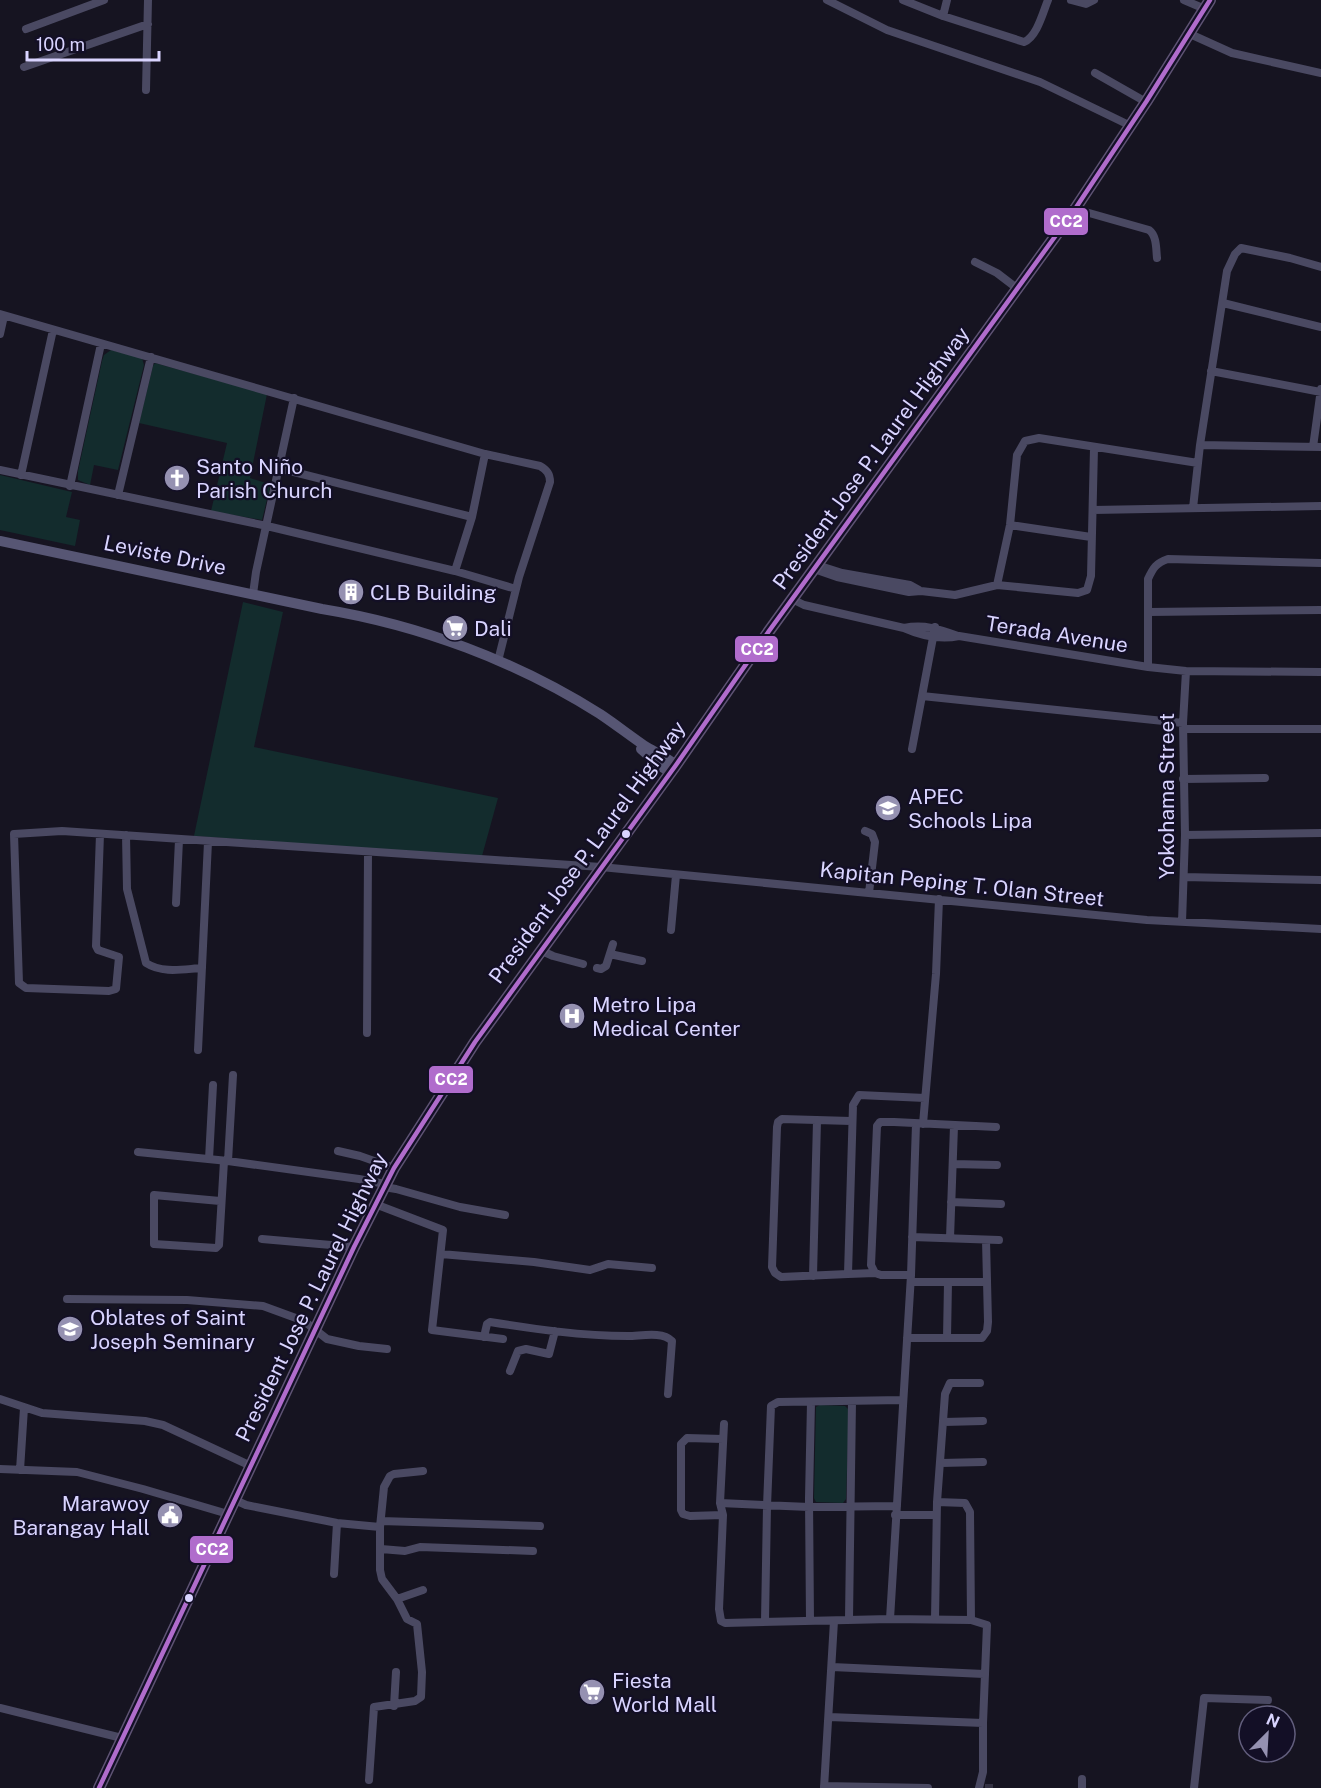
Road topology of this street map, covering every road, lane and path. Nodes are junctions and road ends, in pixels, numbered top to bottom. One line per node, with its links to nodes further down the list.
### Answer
1 (104, 0): 13 (street)
2 (148, 0): 12 (street)
3 (827, 0): 20 (street)
4 (903, 0): 11 (street)
5 (947, 0): 11 (street)
6 (1048, 0): 11 (street)
7 (1071, 0): 8 (street)
8 (1094, 0)
9 (1184, 0): 10 (street)
10 (1207, 5): 14 (main road, President Jose P. Laurel Highway)
11 (942, 16)
12 (147, 24): 15 (street); 18 (street)
13 (26, 29)
14 (1190, 34): 17 (street); 19 (main road, President Jose P. Laurel Highway)
15 (24, 67)
16 (1095, 73): 19 (street)
17 (1321, 73)
18 (146, 90)
19 (1146, 102): 20 (main road, President Jose P. Laurel Highway)
20 (1131, 126): 21 (main road, President Jose P. Laurel Highway)
21 (1074, 209): 22 (street); 25 (main road, President Jose P. Laurel Highway)
22 (1157, 258)
23 (975, 262): 25 (street)
24 (1321, 267): 26 (street)
25 (1017, 289): 56 (main road, President Jose P. Laurel Highway)
26 (1223, 303): 28 (street); 33 (street)
27 (2, 315): 29 (street); 30 (street)
28 (1321, 327)
29 (53, 330): 31 (street); 44 (street)
30 (0, 334)
31 (101, 344): 32 (street); 45 (street)
32 (151, 357): 36 (street); 46 (street)
33 (1212, 371): 35 (street); 37 (street)
34 (1321, 387): 35 (street)
35 (1321, 392): 38 (street)
36 (294, 398): 40 (street); 42 (street)
37 (1200, 444): 38 (street); 41 (street)
38 (1317, 447)
39 (1094, 448): 41 (street); 49 (street); 51 (street)
40 (485, 454): 50 (street); 59 (street)
41 (1198, 463): 48 (street)
42 (278, 468): 50 (street); 52 (street)
43 (0, 470): 44 (street)
44 (21, 475): 45 (street)
45 (70, 486): 46 (street)
46 (118, 495): 52 (street)
47 (1321, 506): 48 (street)
48 (1193, 508): 49 (street)
49 (1094, 510): 53 (street)
50 (472, 517): 57 (street)
51 (1010, 525): 53 (street); 58 (street)
52 (267, 526): 57 (street); 60 (street)
53 (1091, 537): 58 (street)
54 (0, 541): 60 (main road, Leviste Drive)
55 (1321, 563): 64 (street)
56 (815, 567): 58 (street); 61 (main road, President Jose P. Laurel Highway)
57 (455, 571): 59 (street)
58 (997, 585)
59 (516, 590): 69 (street)
60 (253, 594): 62 (main road, Leviste Drive)
61 (792, 599): 66 (street, Terada Avenue); 77 (main road, President Jose P. Laurel Highway)
62 (322, 609): 69 (main road, Leviste Drive); 77 (main road, Leviste Drive)
63 (1321, 610): 64 (street)
64 (1149, 612): 70 (street)
65 (935, 627): 66 (street); 67 (street); 68 (street)
66 (904, 628): 68 (street, Terada Avenue)
67 (959, 636): 68 (street, Terada Avenue); 70 (street, Terada Avenue)
68 (933, 637): 73 (street)
69 (498, 661): 77 (main road, Leviste Drive)
70 (1148, 667): 71 (street, Terada Avenue)
71 (1186, 671): 72 (street, Terada Avenue); 74 (street, Yokohama Street)
72 (1321, 672)
73 (922, 696): 74 (street); 76 (street)
74 (1183, 726): 75 (street); 79 (street, Yokohama Street)
75 (1321, 729)
76 (912, 749)
77 (673, 769): 88 (main road, President Jose P. Laurel Highway)
78 (1265, 778): 79 (street)
79 (1183, 779): 84 (street, Yokohama Street)
80 (865, 831): 92 (street)
81 (1321, 833): 84 (street)
82 (100, 834): 82 (street, Kapitan Peping T. Olan Street); 83 (street, Kapitan Peping T. Olan Street)
83 (126, 835): 85 (street, Kapitan Peping T. Olan Street); 103 (street)
84 (1185, 835): 90 (street, Yokohama Street)
85 (179, 840): 86 (street, Kapitan Peping T. Olan Street); 94 (street)
86 (208, 842): 87 (street, Kapitan Peping T. Olan Street); 103 (street)
87 (368, 852): 88 (street, Kapitan Peping T. Olan Street); 105 (street)
88 (601, 867): 89 (street, Kapitan Peping T. Olan Street); 99 (main road, President Jose P. Laurel Highway)
89 (676, 875): 92 (street, Kapitan Peping T. Olan Street); 97 (street)
90 (1184, 877): 91 (street); 95 (street, Yokohama Street)
91 (1321, 880)
92 (869, 892): 93 (street, Kapitan Peping T. Olan Street)
93 (939, 899): 95 (street, Kapitan Peping T. Olan Street); 109 (street)
94 (176, 903)
95 (1182, 922): 96 (street, Kapitan Peping T. Olan Street)
96 (1321, 929)
97 (671, 930)
98 (613, 944): 100 (street)
99 (540, 950): 102 (street); 121 (main road, President Jose P. Laurel Highway)
100 (610, 954): 101 (street); 104 (street)
101 (642, 961)
102 (583, 964)
103 (202, 968): 106 (street)
104 (597, 968)
105 (367, 1033)
106 (198, 1050)
107 (233, 1075): 118 (street)
108 (213, 1085): 117 (street)
109 (925, 1098): 111 (street); 112 (street)
110 (817, 1121): 111 (street); 138 (street); 138 (street)
111 (851, 1121): 137 (street)
112 (920, 1124): 113 (street); 128 (street); 136 (street)
113 (954, 1126): 114 (street); 119 (street)
114 (996, 1127)
115 (338, 1151): 121 (street)
116 (138, 1152): 117 (street)
117 (209, 1160): 118 (street)
118 (226, 1161): 122 (street); 123 (street)
119 (953, 1164): 120 (street); 124 (street)
120 (997, 1165)
121 (394, 1168): 122 (main road, President Jose P. Laurel Highway)
122 (384, 1186): 125 (main road, President Jose P. Laurel Highway); 127 (street)
123 (220, 1201): 123 (street)
124 (951, 1202): 126 (street); 129 (street)
125 (375, 1204): 133 (main road, President Jose P. Laurel Highway); 134 (street)
126 (1001, 1204)
127 (505, 1215)
128 (912, 1237): 129 (street); 139 (street)
129 (950, 1238): 131 (street)
130 (262, 1239): 133 (street)
131 (986, 1240): 132 (street); 141 (street)
132 (999, 1240)
133 (354, 1248): 143 (main road, President Jose P. Laurel Highway)
134 (441, 1254): 135 (street); 145 (street)
135 (652, 1268)
136 (875, 1273): 137 (street); 139 (street)
137 (848, 1274): 138 (street)
138 (813, 1276)
139 (911, 1278): 140 (street); 146 (street)
140 (948, 1282): 141 (street); 147 (street)
141 (987, 1282): 147 (street)
142 (67, 1299): 143 (street)
143 (314, 1330): 149 (street); 164 (main road, President Jose P. Laurel Highway)
144 (555, 1332): 145 (street); 150 (street); 152 (street)
145 (484, 1337): 148 (street)
146 (907, 1338): 147 (street); 154 (street)
147 (947, 1338)
148 (503, 1339)
149 (387, 1349)
150 (510, 1371)
151 (980, 1383): 159 (street)
152 (668, 1394)
153 (0, 1399): 157 (street)
154 (903, 1400): 156 (street); 173 (street)
155 (811, 1401): 156 (street); 171 (street); 174 (street)
156 (852, 1401): 172 (street)
157 (24, 1408): 164 (street); 166 (street)
158 (983, 1421): 159 (street)
159 (944, 1422): 163 (street)
160 (724, 1424): 161 (street)
161 (723, 1439): 170 (street); 176 (street)
162 (983, 1462): 163 (street)
163 (940, 1463): 169 (street)
164 (251, 1466): 168 (main road, President Jose P. Laurel Highway)
165 (0, 1469): 166 (street)
166 (20, 1470): 175 (street)
167 (423, 1471): 180 (street)
168 (235, 1500): 175 (main road, President Jose P. Laurel Highway); 179 (street)
169 (937, 1502): 178 (street); 190 (street)
170 (720, 1503): 171 (street); 176 (street)
171 (767, 1506): 174 (street); 191 (street)
172 (851, 1506): 173 (street); 174 (street); 187 (street)
173 (897, 1506): 177 (street)
174 (809, 1507): 192 (street)
175 (228, 1514): 202 (main road, President Jose P. Laurel Highway)
176 (723, 1515): 191 (street)
177 (895, 1515): 178 (street); 188 (street)
178 (936, 1515): 189 (street)
179 (337, 1523): 180 (street); 184 (street)
180 (380, 1524): 181 (street); 182 (street)
181 (540, 1526)
182 (381, 1549): 183 (street); 186 (street)
183 (533, 1551)
184 (334, 1574)
185 (423, 1590): 186 (street)
186 (397, 1599): 198 (street)
187 (849, 1619): 188 (street); 193 (street)
188 (890, 1619): 189 (street)
189 (935, 1619): 190 (street)
190 (971, 1620): 196 (street)
191 (765, 1621): 192 (street)
192 (810, 1621): 193 (street)
193 (834, 1621): 194 (street)
194 (832, 1667): 196 (street); 200 (street)
195 (396, 1672): 198 (street)
196 (984, 1674): 201 (street)
197 (1268, 1700): 213 (street)
198 (394, 1706): 205 (street)
199 (0, 1708): 202 (street)
200 (829, 1717): 201 (street); 207 (street)
201 (983, 1723): 203 (street)
202 (122, 1738): 209 (main road, President Jose P. Laurel Highway)
203 (983, 1772): 206 (street); 211 (street)
204 (1082, 1779): 212 (street)
205 (369, 1780)
206 (989, 1784)
207 (824, 1787): 208 (street)
208 (876, 1787): 210 (street)
209 (99, 1788)
210 (925, 1788)
211 (979, 1788)
212 (1082, 1788)
213 (1194, 1788)

